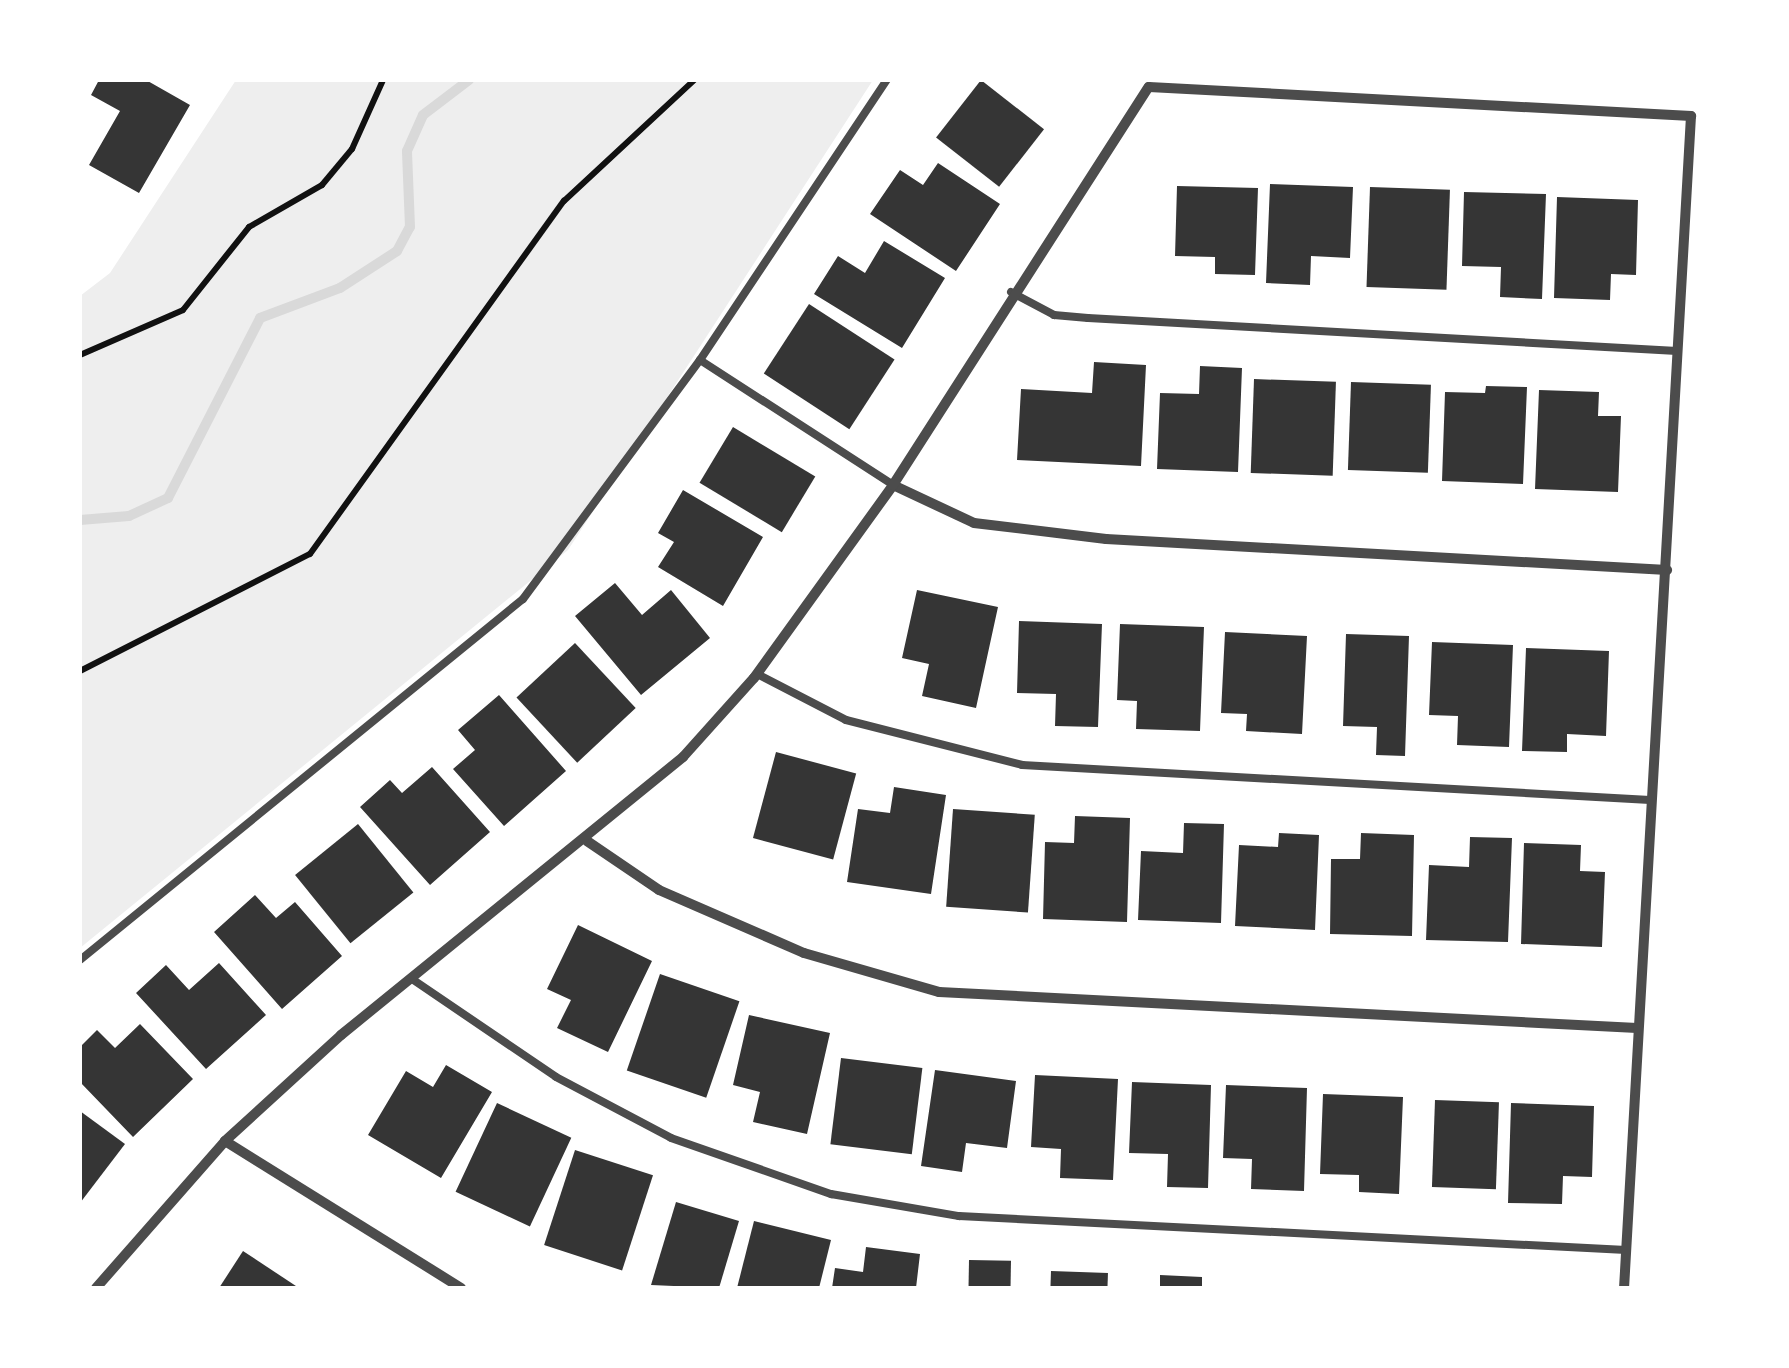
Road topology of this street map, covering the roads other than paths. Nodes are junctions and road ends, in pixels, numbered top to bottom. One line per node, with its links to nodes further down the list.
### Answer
1 (886, 80): 4 (lane)
2 (1011, 292): 3 (lane); 3 (street); 5 (street)
3 (1677, 351): 6 (street)
4 (700, 360): 5 (lane); 10 (lane)
5 (893, 485): 6 (street); 7 (street)
6 (1667, 570): 8 (street)
7 (757, 674): 8 (lane); 9 (street)
8 (1650, 800): 12 (street)
9 (588, 841): 11 (street); 12 (street)
10 (80, 960)
11 (412, 978): 13 (street); 14 (lane)
12 (1638, 1028): 14 (street)
13 (225, 1142): 15 (street); 16 (street)
14 (1626, 1250): 17 (street)
15 (96, 1288)
16 (462, 1288)
17 (1624, 1288)

